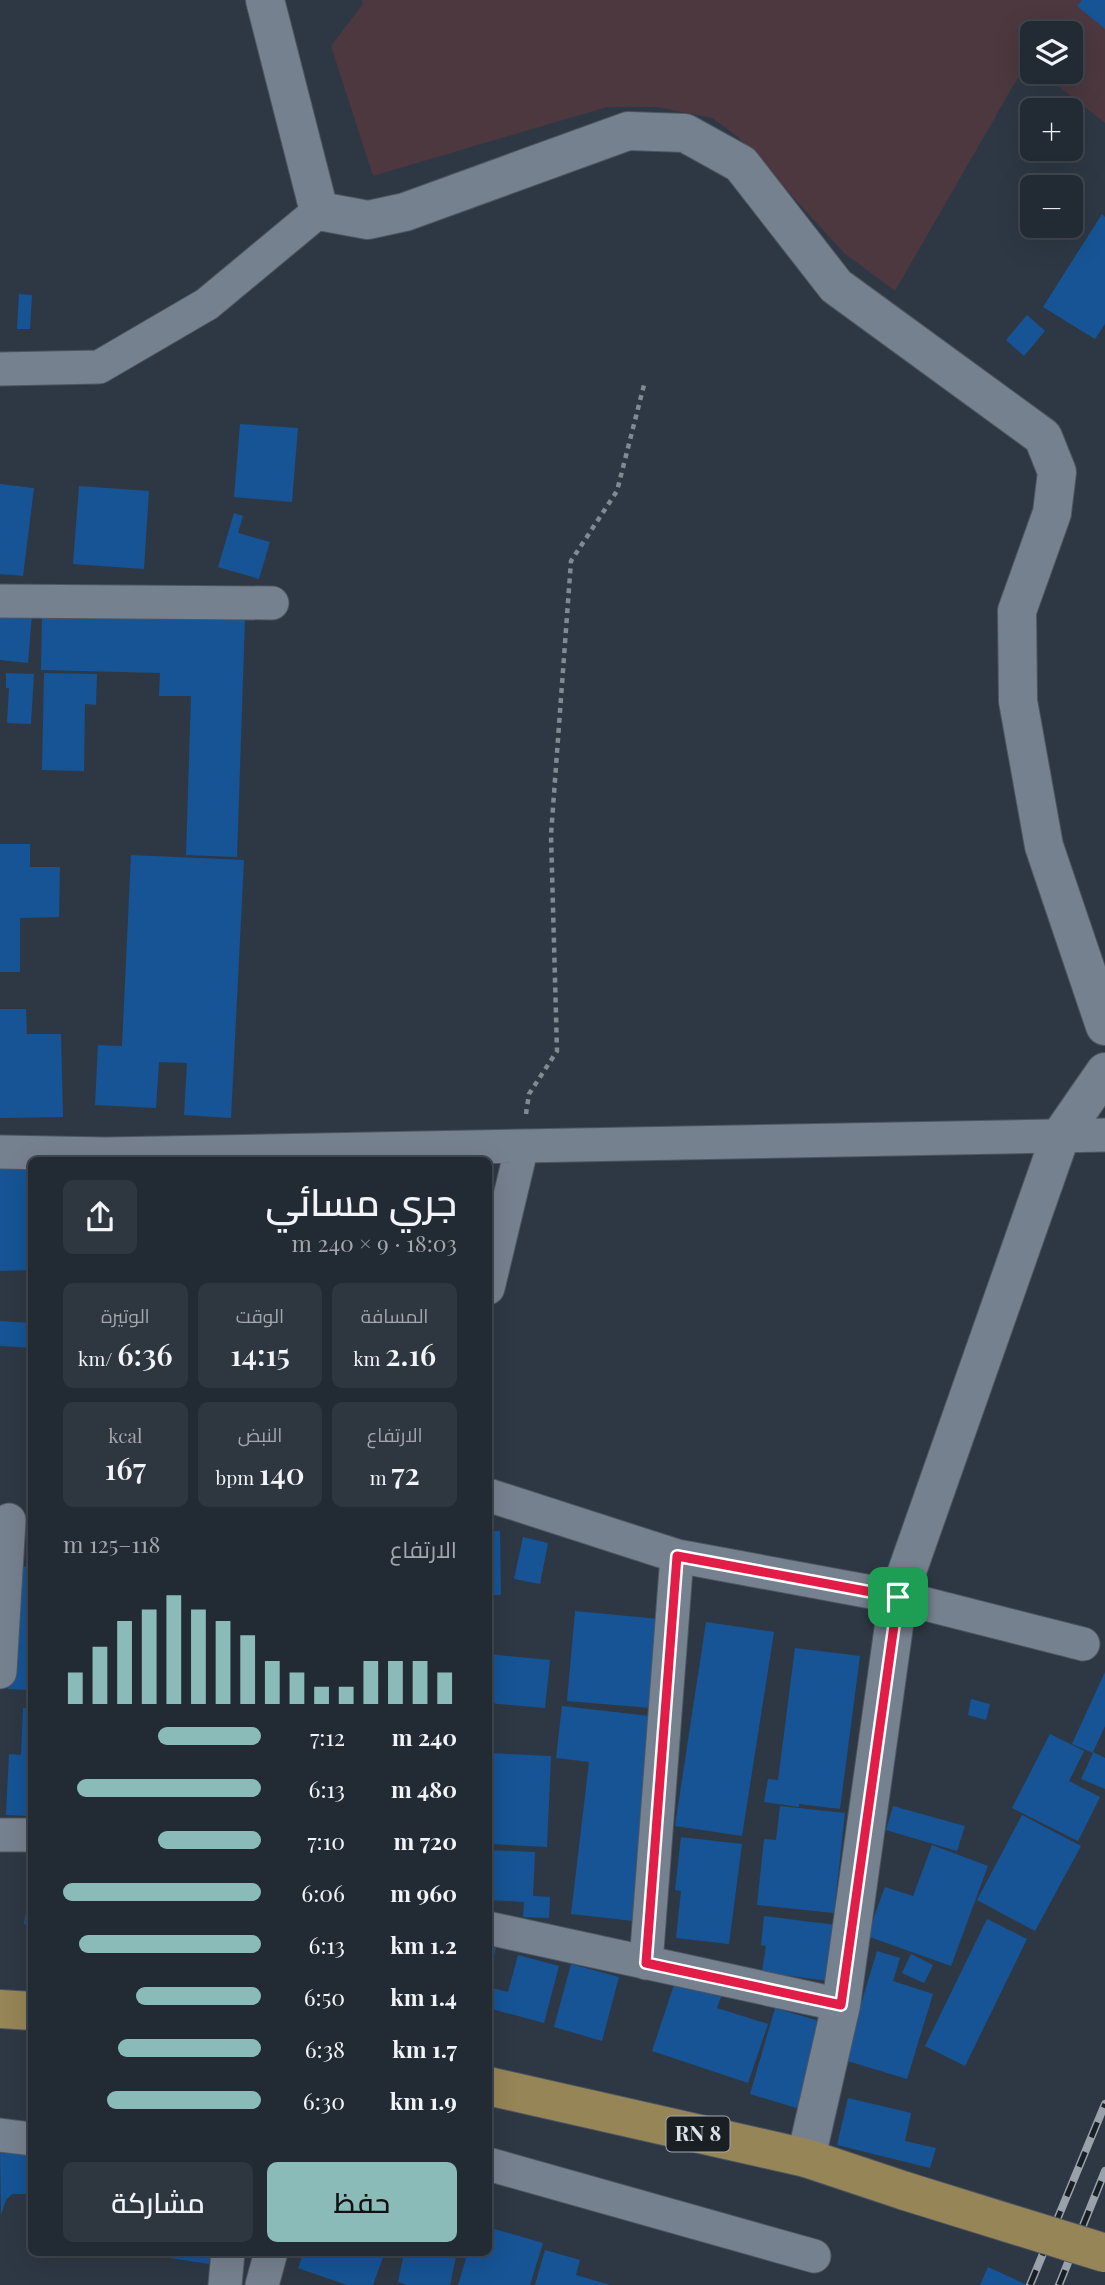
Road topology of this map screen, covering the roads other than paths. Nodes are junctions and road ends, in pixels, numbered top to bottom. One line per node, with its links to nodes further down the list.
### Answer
1 (265, 0): 2 (street)
2 (319, 211): 3 (street); 6 (street)
3 (0, 369)
4 (0, 601): 5 (street)
5 (272, 603)
6 (1105, 1027)
7 (1105, 1072): 9 (street)
8 (1105, 1135): 9 (street)
9 (1060, 1137): 10 (street); 17 (street)
10 (522, 1146): 12 (street); 13 (street)
11 (0, 1152): 12 (street)
12 (106, 1157)
13 (492, 1271)
14 (492, 1495): 16 (street)
15 (13, 1520): 19 (street)
16 (677, 1556): 17 (street); 23 (street)
17 (898, 1597): 18 (street); 24 (street)
18 (1083, 1644)
19 (0, 1672)
20 (0, 1835): 21 (street)
21 (28, 1835)
22 (492, 1929): 23 (street)
23 (646, 1963): 24 (street)
24 (841, 2005): 30 (street)
25 (0, 2009): 26 (main road)
26 (28, 2011)
27 (492, 2087): 30 (main road, RN 8)
28 (0, 2135): 29 (street)
29 (28, 2138)
30 (806, 2158): 32 (main road, RN 8, bridge)
31 (492, 2165): 35 (street)
32 (1105, 2253)
33 (228, 2256): 36 (street)
34 (270, 2256): 37 (street)
35 (814, 2256)
36 (225, 2285)
37 (262, 2285)

